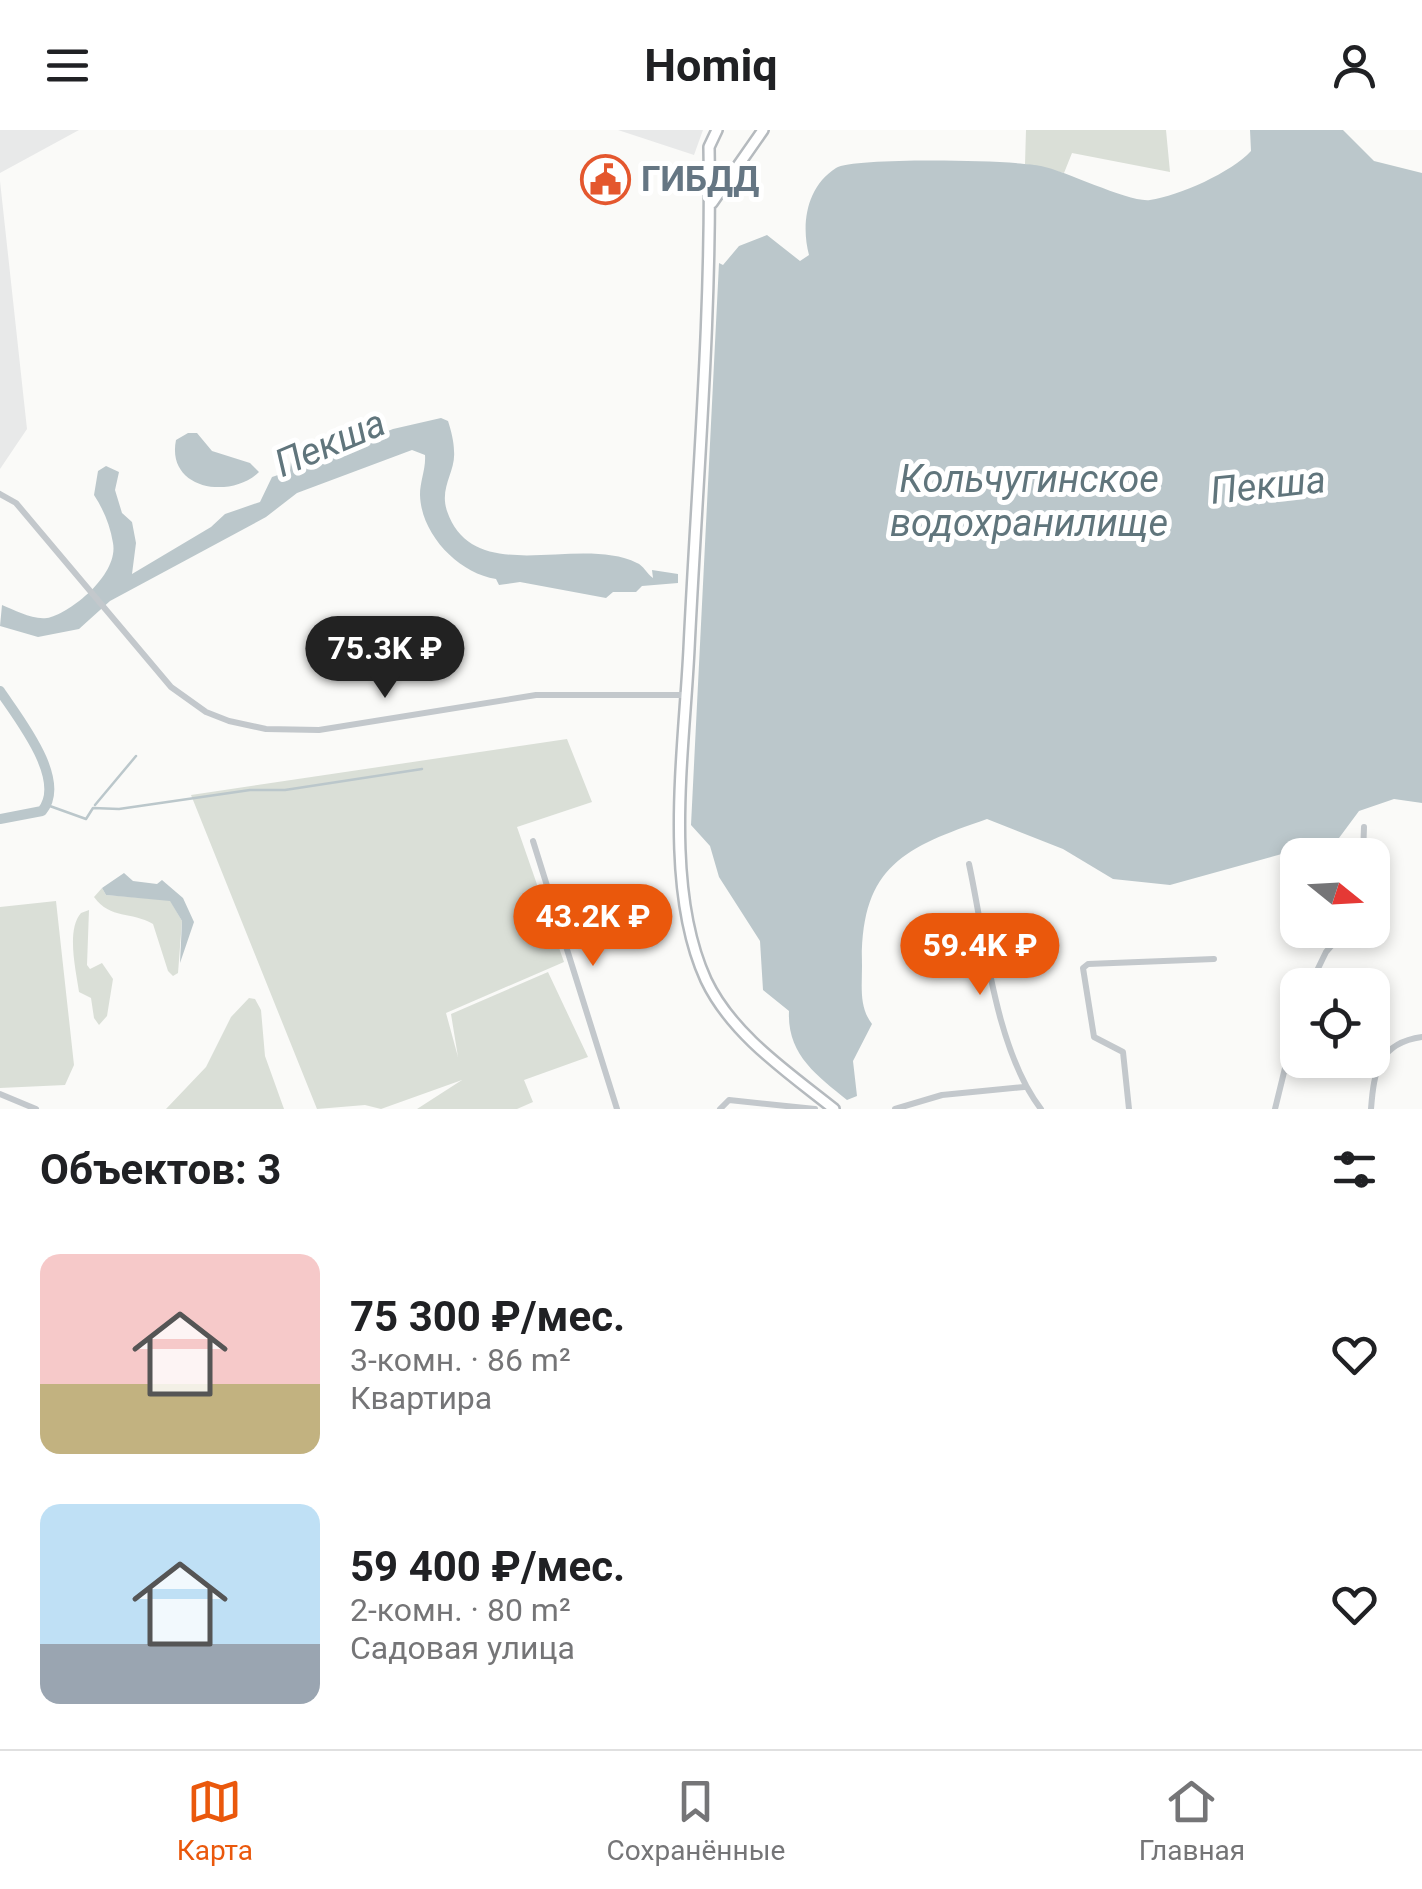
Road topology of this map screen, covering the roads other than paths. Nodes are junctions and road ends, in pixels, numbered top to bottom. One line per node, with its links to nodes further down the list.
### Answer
1 (717, 130): 3 (main road)
2 (763, 130): 3 (main road)
3 (710, 206): 5 (main road)
4 (0, 494): 5 (street)
5 (686, 695): 19 (main road)
6 (1364, 827): 7 (street)
7 (1364, 838)
8 (533, 841): 16 (street)
9 (969, 864): 13 (street)
10 (1214, 959): 22 (street)
11 (1422, 1037): 24 (street)
12 (1282, 1078): 23 (street)
13 (1024, 1087): 20 (street); 21 (street)
14 (0, 1094): 15 (street)
15 (36, 1109)
16 (616, 1109)
17 (720, 1109): 18 (street)
18 (816, 1109)
19 (834, 1109)
20 (894, 1109)
21 (1041, 1109)
22 (1129, 1109)
23 (1274, 1109)
24 (1371, 1109)

